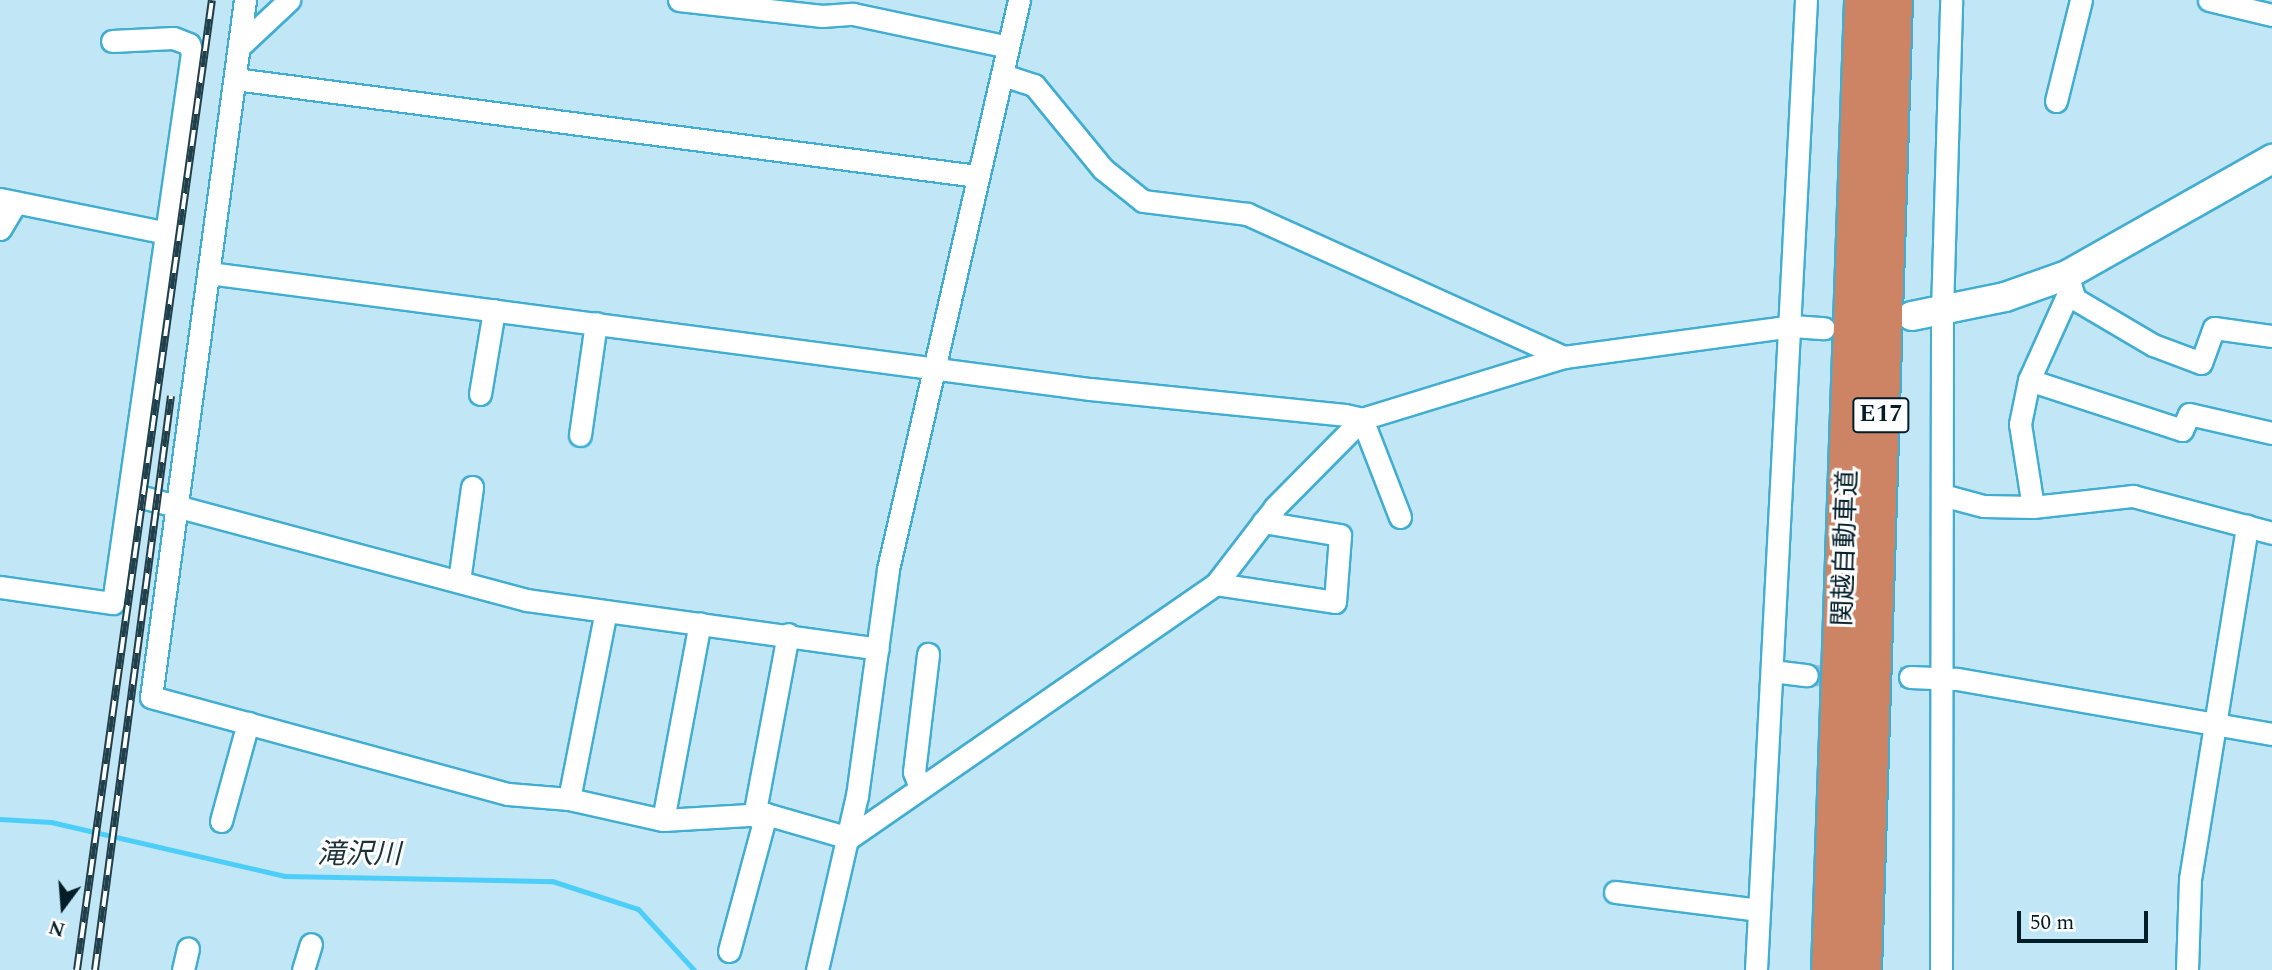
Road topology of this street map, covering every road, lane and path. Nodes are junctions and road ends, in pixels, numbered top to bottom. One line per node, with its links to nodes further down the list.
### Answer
1 (245, 0): 14 (street)
2 (289, 0): 14 (street)
3 (679, 0): 11 (street)
4 (1018, 0): 15 (street)
5 (1806, 0): 30 (street)
6 (1863, 0): 79 (highway, 関越自動車道 / E17)
7 (1893, 0): 80 (highway, 関越自動車道 / E17)
8 (1951, 0): 27 (street)
9 (2081, 0): 18 (street)
10 (2209, 0): 12 (street)
11 (823, 8): 15 (street)
12 (2272, 15)
13 (113, 41): 23 (street)
14 (239, 47): 17 (street)
15 (1008, 47): 16 (street)
16 (1003, 75): 20 (street); 33 (street)
17 (235, 79): 20 (street); 24 (street)
18 (2056, 101)
19 (2272, 159): 25 (street)
20 (977, 176): 34 (street)
21 (8, 200): 22 (street); 23 (street)
22 (0, 229)
23 (167, 233): 41 (street)
24 (209, 273): 26 (street); 43 (street)
25 (2069, 281): 27 (street); 32 (street); 35 (street)
26 (494, 310): 29 (street); 36 (street)
27 (1942, 311): 28 (street); 42 (street)
28 (1912, 316)
29 (596, 323): 34 (street); 39 (street)
30 (1792, 326): 31 (street); 33 (street); 57 (street)
31 (1824, 328)
32 (2272, 335)
33 (1564, 357): 37 (street)
34 (933, 366): 37 (street); 55 (street)
35 (2029, 380): 38 (street); 44 (street)
36 (480, 394)
37 (1362, 419): 45 (street); 46 (street)
38 (2272, 433)
39 (580, 435)
40 (472, 487): 49 (street)
41 (131, 494): 43 (street); 51 (street)
42 (1945, 496): 44 (street); 60 (street)
43 (180, 502): 49 (street); 61 (street)
44 (2033, 508): 47 (street)
45 (1400, 517)
46 (1263, 522): 50 (street); 50 (street)
47 (2247, 526): 48 (street); 62 (street)
48 (2272, 533)
49 (459, 581): 52 (street)
50 (1216, 584): 64 (street)
51 (0, 587)
52 (605, 615): 53 (street); 65 (street)
53 (700, 623): 54 (street); 67 (street)
54 (788, 634): 55 (street); 66 (street)
55 (878, 649): 69 (street)
56 (928, 654): 64 (street)
57 (1772, 671): 58 (street); 71 (street)
58 (1807, 675)
59 (1910, 677): 60 (street)
60 (1939, 679): 62 (street); 81 (street)
61 (248, 723): 65 (street); 68 (street)
62 (2214, 724): 63 (street); 82 (street)
63 (2272, 734)
64 (920, 788): 69 (street)
65 (569, 799): 67 (street)
66 (760, 815): 67 (street); 69 (street); 74 (street)
67 (663, 820)
68 (221, 821)
69 (849, 838): 77 (street)
70 (1615, 892): 71 (street)
71 (1759, 910): 78 (street)
72 (311, 944): 76 (street)
73 (188, 949): 75 (street)
74 (729, 951)
75 (183, 970)
76 (303, 970)
77 (817, 970)
78 (1756, 970)
79 (1830, 970)
80 (1863, 970)
81 (1941, 970)
82 (2187, 970)

